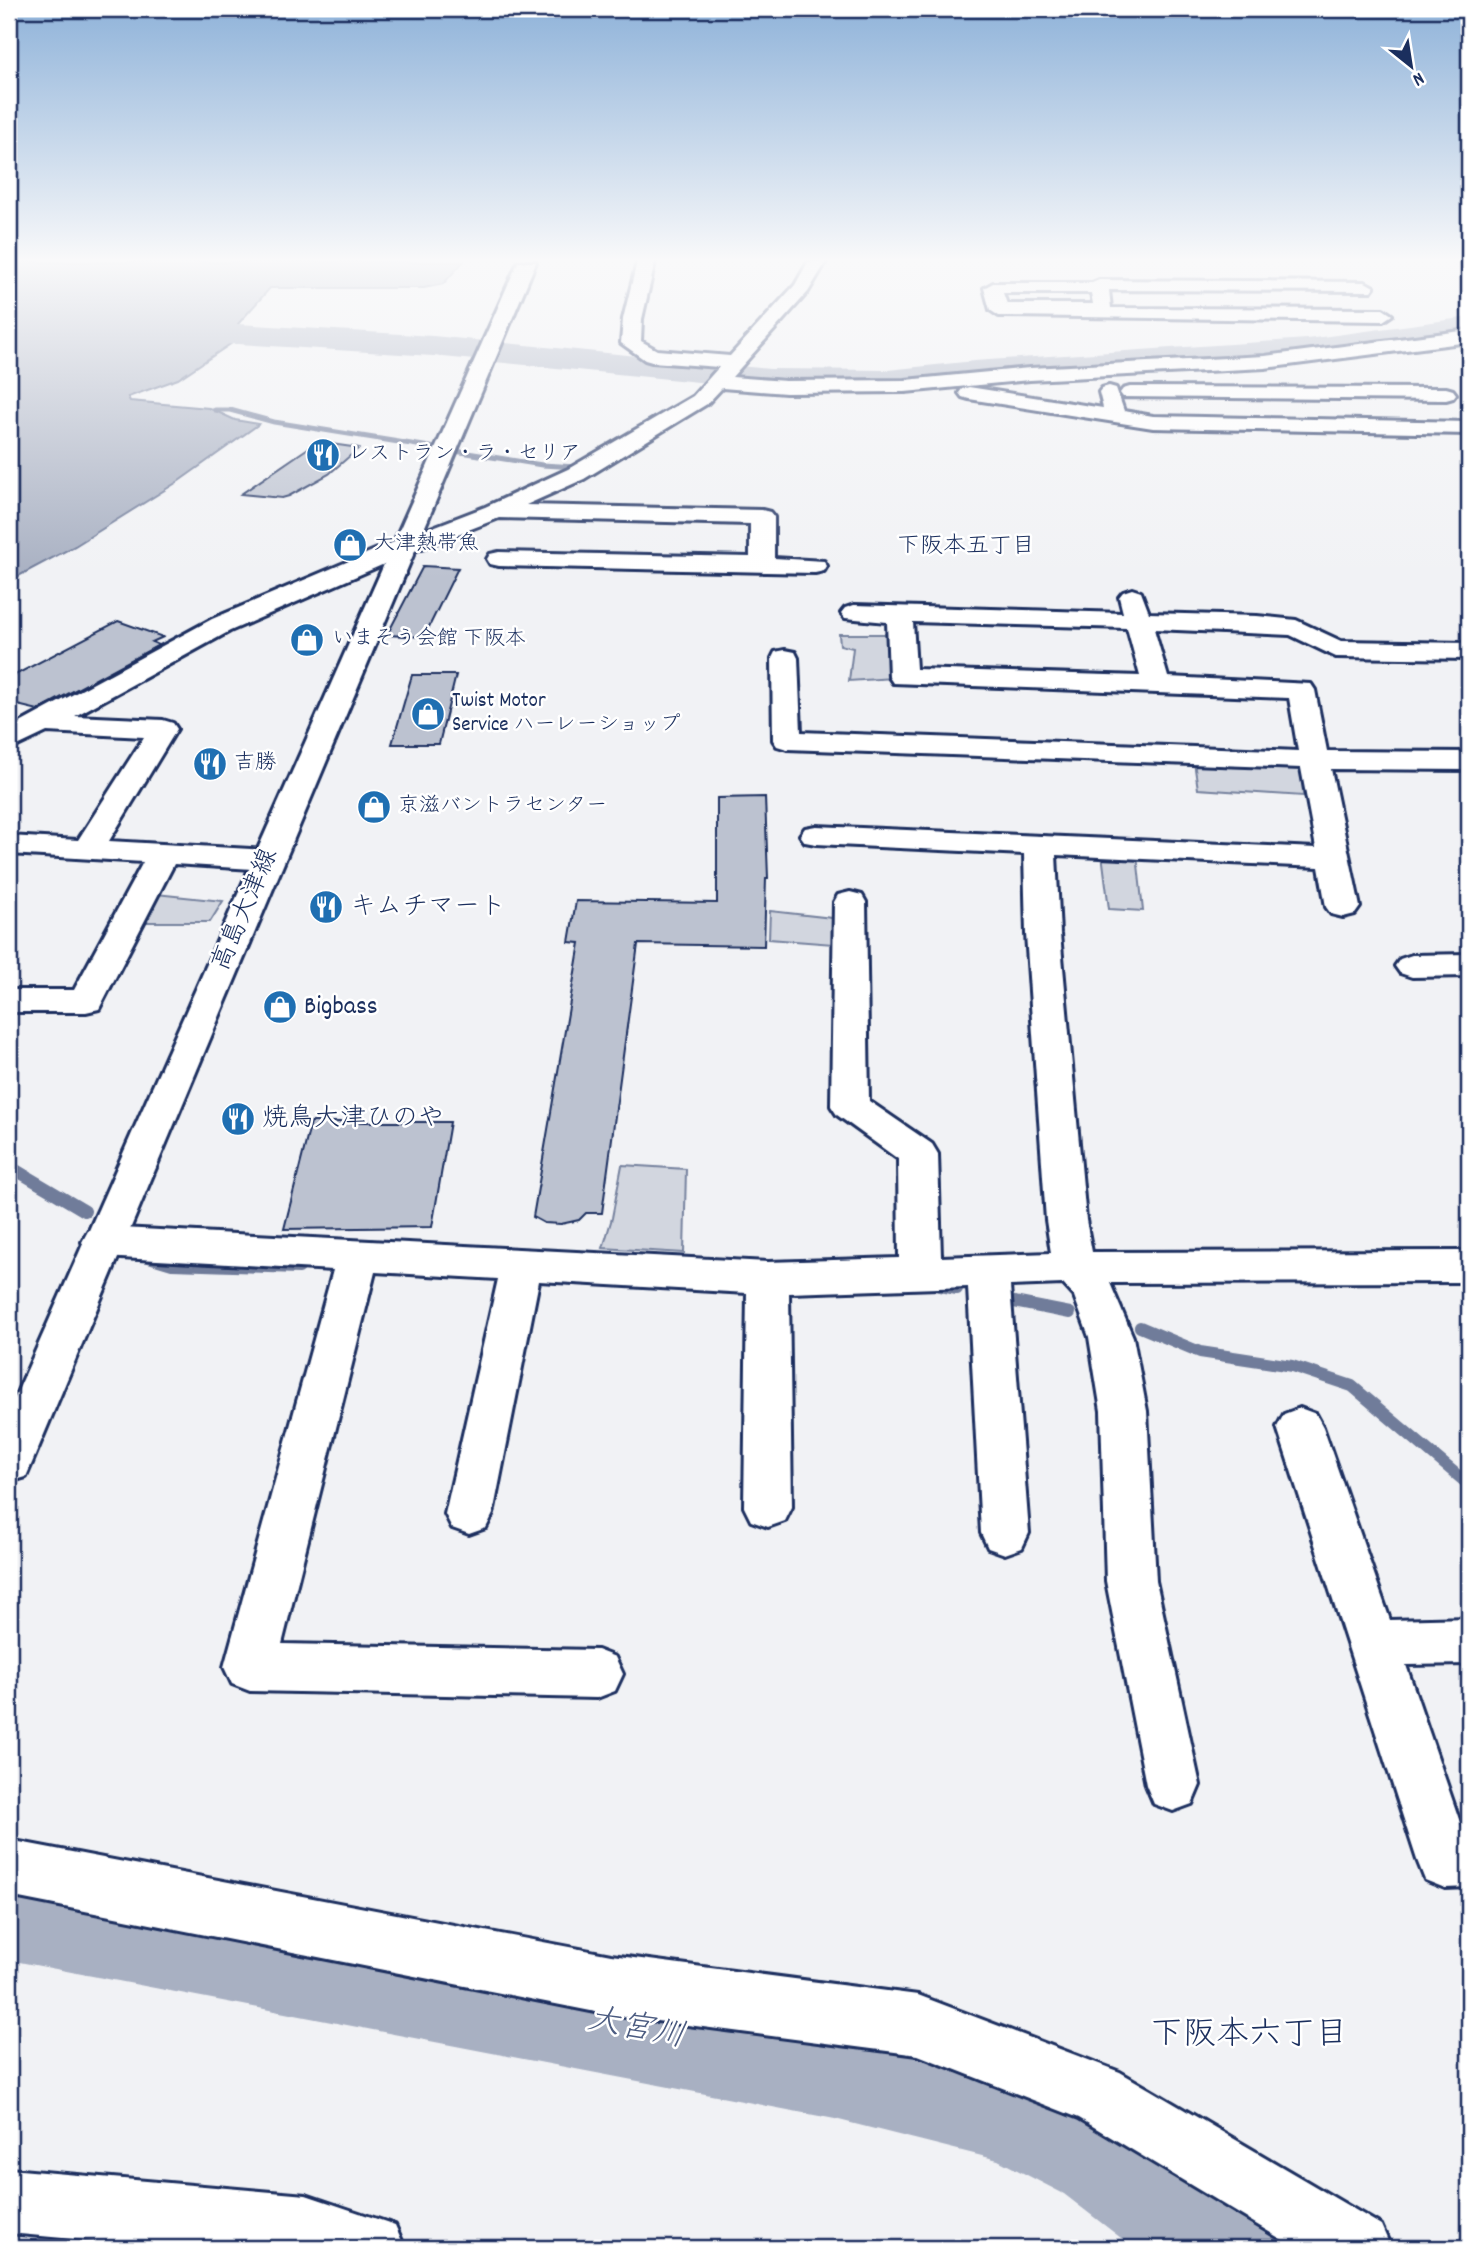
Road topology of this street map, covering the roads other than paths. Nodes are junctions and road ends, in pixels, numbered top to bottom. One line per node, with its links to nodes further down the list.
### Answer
1 (480, 367): 17 (street, 高島大津線)
2 (706, 367): 9 (street)
3 (732, 367): 9 (street)
4 (896, 367): 7 (street)
5 (1136, 367): 8 (street)
6 (1426, 367): 13 (street)
7 (887, 368): 9 (street); 11 (street)
8 (1096, 369): 10 (street); 12 (street)
9 (728, 372): 11 (street); 16 (street)
10 (928, 384): 11 (street); 14 (street)
11 (900, 386)
12 (1109, 392): 13 (street); 14 (street)
13 (1446, 394): 15 (street)
14 (1115, 416): 15 (street)
15 (1469, 423)
16 (494, 512): 17 (street); 19 (street)
17 (403, 547): 27 (street); 37 (street, 高島大津線)
18 (511, 563): 19 (street)
19 (762, 565): 20 (street)
20 (815, 566)
21 (1135, 608): 23 (street); 24 (street); 26 (street)
22 (854, 613): 23 (street)
23 (900, 614): 26 (street)
24 (1469, 651)
25 (785, 658): 29 (street)
26 (1156, 685): 29 (street)
27 (42, 723): 28 (street); 34 (street)
28 (9, 741)
29 (1315, 760): 30 (street); 36 (street)
30 (1469, 761)
31 (816, 835): 33 (street)
32 (9, 845): 34 (street)
33 (1040, 845): 36 (street); 47 (street)
34 (86, 851): 35 (street)
35 (163, 855): 37 (street); 42 (street)
36 (1333, 858): 39 (street)
37 (267, 860): 43 (street, 高島大津線)
38 (850, 902): 49 (street)
39 (1343, 907)
40 (1469, 965): 41 (street)
41 (1412, 966)
42 (9, 1001)
43 (103, 1242): 44 (street); 52 (street, 高島大津線)
44 (359, 1256): 45 (street); 58 (street)
45 (522, 1264): 50 (street); 54 (street)
46 (1469, 1266): 47 (street)
47 (1074, 1268): 48 (street); 59 (street)
48 (988, 1271): 49 (street); 55 (street)
49 (920, 1273): 50 (street)
50 (768, 1278): 53 (street)
51 (1300, 1427): 57 (street)
52 (9, 1463)
53 (768, 1507)
54 (469, 1514)
55 (1005, 1533)
56 (1469, 1641): 57 (street)
57 (1373, 1643): 60 (street)
58 (597, 1674)
59 (1173, 1785)
60 (1469, 1859)
61 (9, 1868): 64 (street)
62 (9, 2201): 63 (street)
63 (372, 2248)
64 (1359, 2248)

